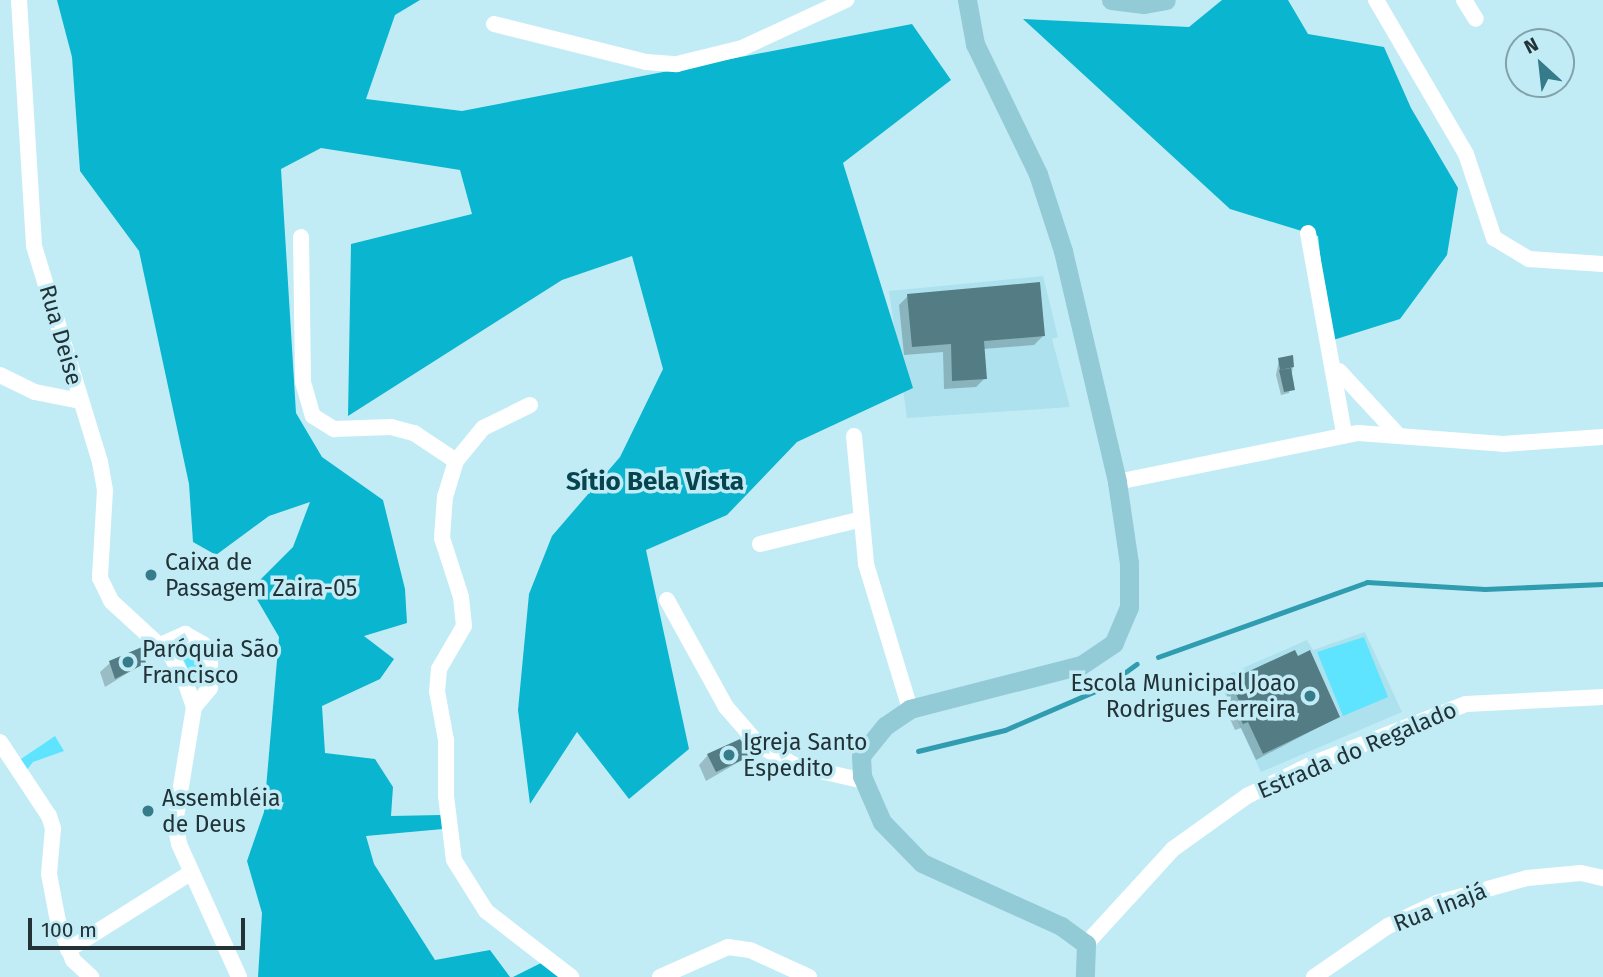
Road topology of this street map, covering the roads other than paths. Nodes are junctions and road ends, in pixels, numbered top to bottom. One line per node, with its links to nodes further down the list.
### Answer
1 (19, 0): 15 (street, Rua Deise)
2 (846, 0): 9 (street)
3 (967, 0): 22 (main road)
4 (1111, 0): 5 (main road)
5 (1166, 0)
6 (1376, 0): 12 (street)
7 (1464, 0): 8 (street)
8 (1476, 19)
9 (494, 24)
10 (1308, 233): 17 (street)
11 (301, 237): 21 (street)
12 (1603, 264)
13 (1339, 371): 18 (street)
14 (3, 382): 15 (street)
15 (80, 401): 26 (street, Rua Deise)
16 (530, 405): 21 (street)
17 (1343, 434): 18 (street); 22 (street)
18 (1398, 435): 20 (street)
19 (854, 436): 23 (street)
20 (1603, 437)
21 (456, 461): 38 (street)
22 (1116, 482): 29 (main road)
23 (858, 520): 24 (street); 29 (street)
24 (760, 544)
25 (667, 600): 31 (street)
26 (158, 646): 28 (street, Rua Deise); 28 (street)
27 (1603, 697): 34 (street, Estrada do Regalado)
28 (194, 707): 32 (street)
29 (910, 709): 31 (main road)
30 (0, 742): 35 (street)
31 (864, 781): 34 (main road)
32 (192, 872): 35 (street); 37 (street)
33 (1603, 878): 42 (street, Rua Inajá)
34 (1086, 944): 41 (main road)
35 (68, 950): 36 (street)
36 (92, 977)
37 (239, 977)
38 (571, 977)
39 (660, 977): 40 (street)
40 (809, 977)
41 (1085, 977)
42 (1314, 977)

